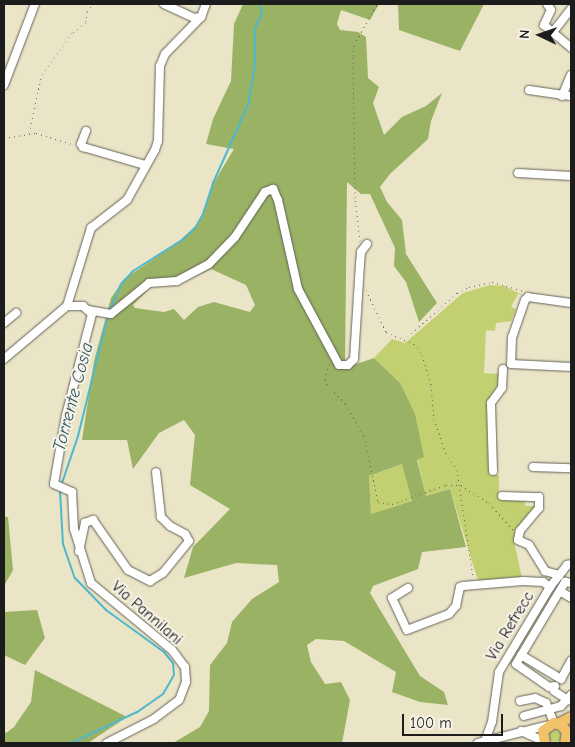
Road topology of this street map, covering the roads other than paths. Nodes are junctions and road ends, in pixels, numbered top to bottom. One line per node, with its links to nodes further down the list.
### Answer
1 (36, 4): 10 (street)
2 (164, 4): 6 (street)
3 (206, 4): 6 (street)
4 (547, 4): 7 (street)
5 (571, 9): 7 (street)
6 (201, 17): 15 (street)
7 (553, 32): 8 (street)
8 (571, 48)
9 (571, 75): 12 (street)
10 (4, 85)
11 (529, 90): 12 (street)
12 (562, 96): 13 (street)
13 (571, 96)
14 (86, 131): 15 (street)
15 (144, 165): 20 (street)
16 (518, 173): 17 (street)
17 (571, 176)
18 (367, 244): 21 (street)
19 (571, 303): 25 (street)
20 (67, 306): 21 (street); 24 (street)
21 (90, 312): 32 (street)
22 (16, 313): 23 (street)
23 (4, 324)
24 (4, 359)
25 (571, 367)
26 (503, 369): 29 (street)
27 (533, 467): 28 (street)
28 (571, 468)
29 (493, 471)
30 (156, 472): 32 (street)
31 (502, 496): 34 (street)
32 (80, 551): 52 (street, Via Pannilani)
33 (571, 564): 34 (street, Via Refrecc)
34 (559, 575): 36 (street, Via Refrecc)
35 (571, 583): 38 (street)
36 (550, 587): 37 (street); 50 (street, Via Refrecc)
37 (408, 588)
38 (560, 591): 39 (street); 40 (street)
39 (571, 598)
40 (522, 654): 41 (street); 42 (street)
41 (571, 661)
42 (570, 698): 44 (street)
43 (520, 701): 44 (street)
44 (549, 710): 45 (street); 47 (street)
45 (524, 716)
46 (571, 717): 47 (main road)
47 (554, 724): 48 (street); 49 (main road); 51 (main road)
48 (521, 731): 50 (street); 51 (street)
49 (568, 737)
50 (481, 742)
51 (544, 742)
52 (107, 743)

